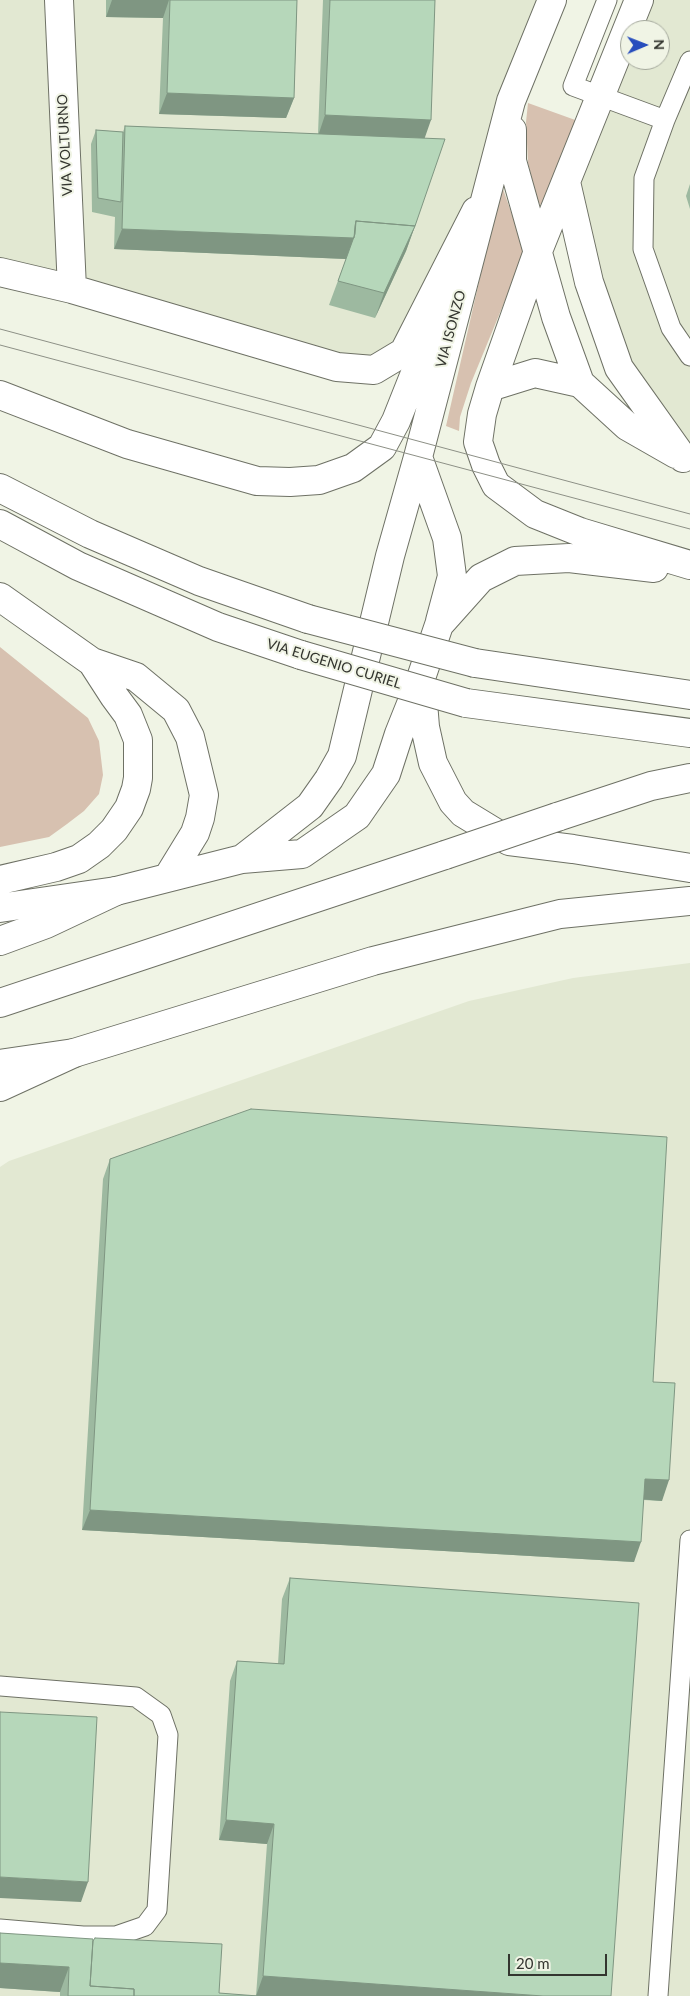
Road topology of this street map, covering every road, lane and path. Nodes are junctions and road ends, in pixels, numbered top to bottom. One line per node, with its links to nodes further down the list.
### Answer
1 (58, 0): 13 (main road, VIA VOLTURNO)
2 (552, 0): 7 (main road, VIA ISONZO)
3 (607, 0): 6 (lane)
4 (639, 0): 6 (main road)
5 (690, 61): 8 (lane)
6 (600, 96): 8 (lane); 9 (main road)
7 (511, 101): 10 (main road, VIA ISONZO); 11 (main road, VIA ISONZO)
8 (665, 120): 14 (lane)
9 (566, 182): 11 (main road); 19 (main road)
10 (490, 183): 13 (main road); 17 (main road); 18 (main road, VIA ISONZO)
11 (538, 251): 15 (main road, VIA ISONZO); 16 (main road)
12 (0, 272): 13 (main road)
13 (72, 289)
14 (690, 356)
15 (580, 383): 16 (main road); 19 (main road)
16 (490, 387): 22 (main road)
17 (0, 395)
18 (418, 457): 25 (main road); 31 (main road, VIA ISONZO)
19 (687, 459)
20 (0, 488): 28 (main road, bridge)
21 (0, 524): 29 (main road, VIA EUGENIO CURIEL, bridge)
22 (690, 565)
23 (690, 572): 25 (main road)
24 (0, 597): 26 (main road)
25 (439, 625): 27 (main road)
26 (92, 662): 33 (main road); 34 (main road)
27 (421, 678): 31 (main road); 32 (main road)
28 (690, 695)
29 (690, 733)
30 (690, 778): 39 (main road, bridge)
31 (242, 859): 33 (main road)
32 (690, 868)
33 (168, 877): 35 (main road)
34 (0, 880)
35 (116, 891): 37 (main road); 38 (main road)
36 (690, 901): 40 (main road)
37 (0, 908)
38 (0, 941)
39 (0, 1003)
40 (74, 1053): 41 (main road); 42 (main road)
41 (0, 1064)
42 (0, 1087)
43 (690, 1540): 46 (lane)
44 (0, 1686): 45 (lane)
45 (0, 1929)
46 (658, 1996)

